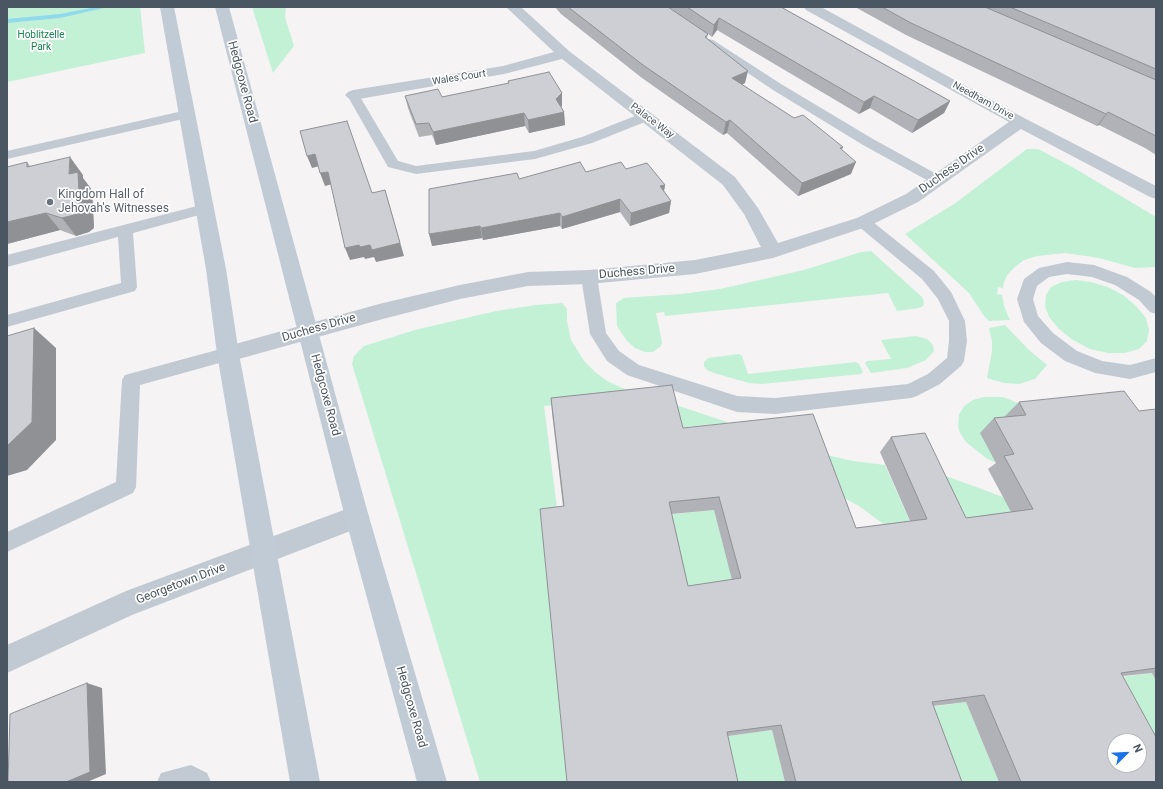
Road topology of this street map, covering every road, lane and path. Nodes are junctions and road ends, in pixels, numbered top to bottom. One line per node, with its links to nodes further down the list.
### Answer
1 (513, 7): 6 (street, Palace Way)
2 (811, 7): 10 (street, Needham Drive)
3 (223, 10): 22 (main road, Hedgcoxe Road)
4 (168, 15): 8 (main road)
5 (701, 37): 12 (lane)
6 (564, 54): 7 (street, Wales Court); 9 (street, Palace Way)
7 (353, 95): 9 (lane)
8 (187, 114): 11 (lane); 14 (main road)
9 (645, 117): 17 (street, Palace Way)
10 (1020, 122): 12 (street, Duchess Drive); 13 (street, Needham Drive)
11 (7, 155)
12 (937, 180): 15 (street, Duchess Drive)
13 (1156, 193)
14 (205, 209): 16 (lane); 23 (main road)
15 (863, 222): 17 (street, Duchess Drive); 19 (lane)
16 (125, 230): 18 (lane); 21 (lane)
17 (772, 251): 19 (street, Duchess Drive)
18 (7, 261)
19 (589, 276): 22 (street, Duchess Drive)
20 (1152, 299): 24 (lane)
21 (7, 321)
22 (308, 332): 23 (street, Duchess Drive); 25 (main road, Hedgcoxe Road)
23 (228, 354): 26 (lane); 27 (main road)
24 (1156, 365)
25 (357, 517): 27 (street, Georgetown Drive); 32 (main road, Hedgcoxe Road)
26 (7, 542)
27 (263, 552): 28 (street, Georgetown Drive); 31 (main road)
28 (7, 659)
29 (170, 782): 30 (lane)
30 (198, 782)
31 (305, 782)
32 (432, 782)

